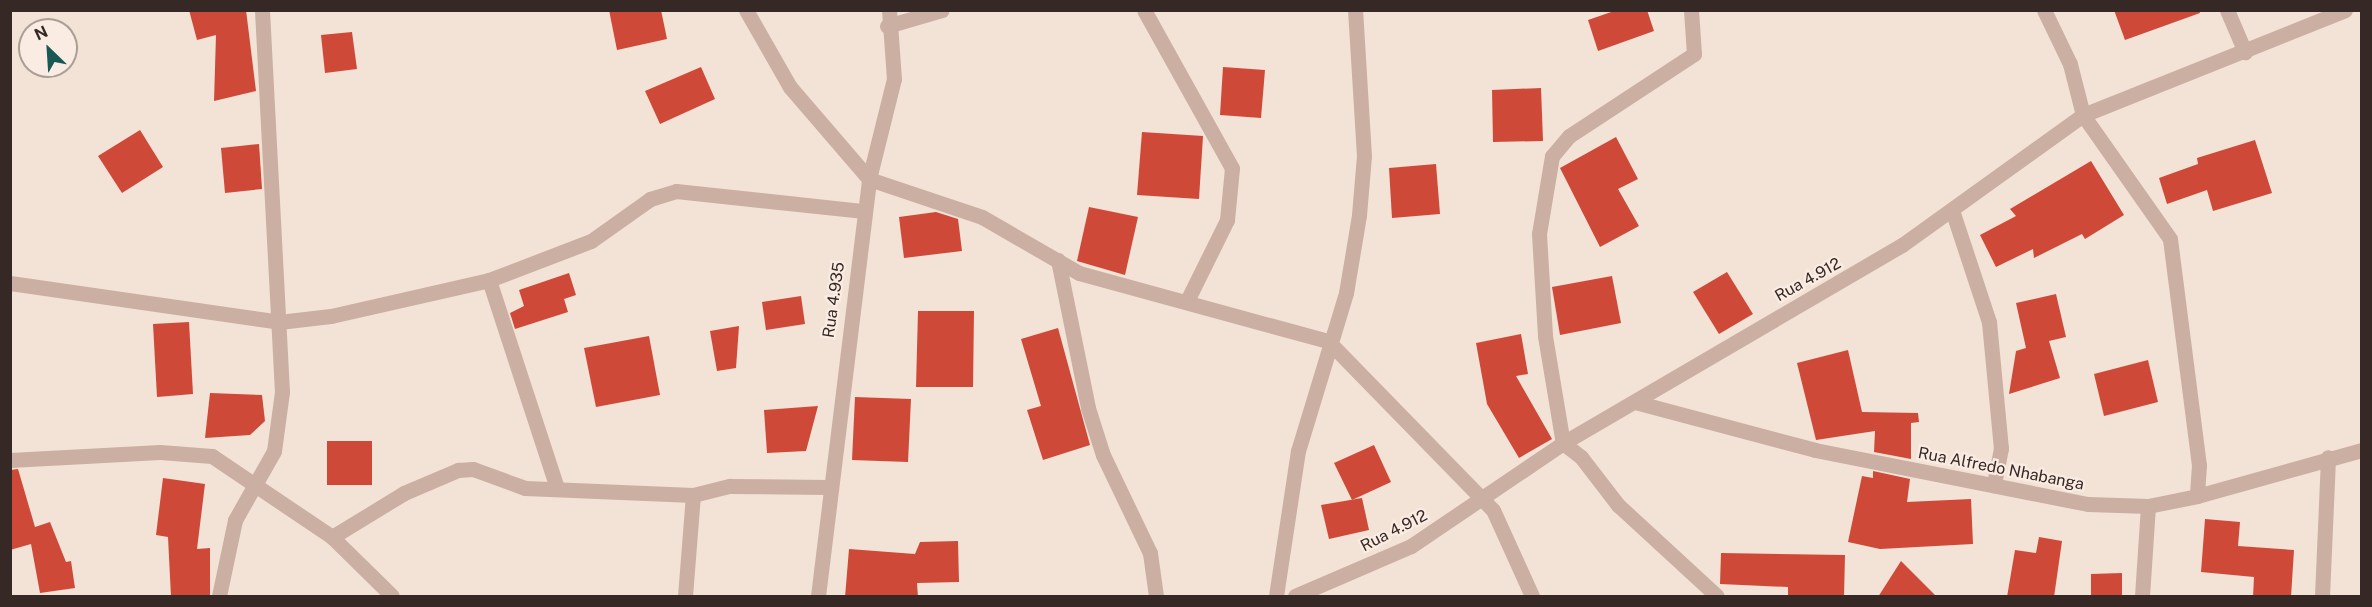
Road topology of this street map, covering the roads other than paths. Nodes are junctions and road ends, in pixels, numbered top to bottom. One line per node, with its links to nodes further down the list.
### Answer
1 (262, 10): 21 (street)
2 (746, 10): 14 (street)
3 (889, 10): 11 (street, Rua 4.935)
4 (942, 10): 11 (street)
5 (1144, 10): 20 (street)
6 (1355, 10): 22 (street)
7 (1691, 10): 24 (street)
8 (2044, 10): 13 (street)
9 (2227, 10): 12 (street)
10 (2345, 10): 12 (street, Rua 4.912)
11 (887, 26): 14 (street, Rua 4.935)
12 (2245, 52): 13 (street, Rua 4.912)
13 (2083, 115): 15 (street, Rua 4.912); 33 (street)
14 (869, 179): 16 (street, Rua 4.935); 17 (street)
15 (1952, 210): 23 (street, Rua 4.912); 29 (street)
16 (864, 211): 18 (street); 30 (street, Rua 4.935)
17 (1058, 260): 20 (street); 41 (street)
18 (489, 280): 21 (street); 31 (street)
19 (10, 283): 21 (street)
20 (1187, 301): 22 (street)
21 (279, 322): 28 (street)
22 (1328, 341): 34 (street); 42 (street)
23 (1635, 402): 24 (street, Rua 4.912); 29 (street, Rua Alfredo Nhabanga)
24 (1563, 443): 34 (street, Rua 4.912); 45 (street)
25 (2361, 450): 26 (street, Rua Alfredo Nhabanga)
26 (2328, 458): 33 (street, Rua Alfredo Nhabanga); 47 (street)
27 (10, 460): 28 (street)
28 (254, 483): 36 (street); 37 (street)
29 (1994, 485): 35 (street, Rua Alfredo Nhabanga)
30 (828, 487): 32 (street); 40 (street, Rua 4.935)
31 (558, 488): 32 (street); 36 (street)
32 (693, 495): 39 (street)
33 (2197, 496): 35 (street, Rua Alfredo Nhabanga)
34 (1482, 501): 43 (street, Rua 4.912); 44 (street)
35 (2148, 506): 46 (street)
36 (332, 537): 38 (street)
37 (219, 597)
38 (392, 597)
39 (685, 597)
40 (818, 597)
41 (1156, 597)
42 (1276, 597)
43 (1295, 597)
44 (1532, 597)
45 (1718, 597)
46 (2142, 597)
47 (2322, 597)

